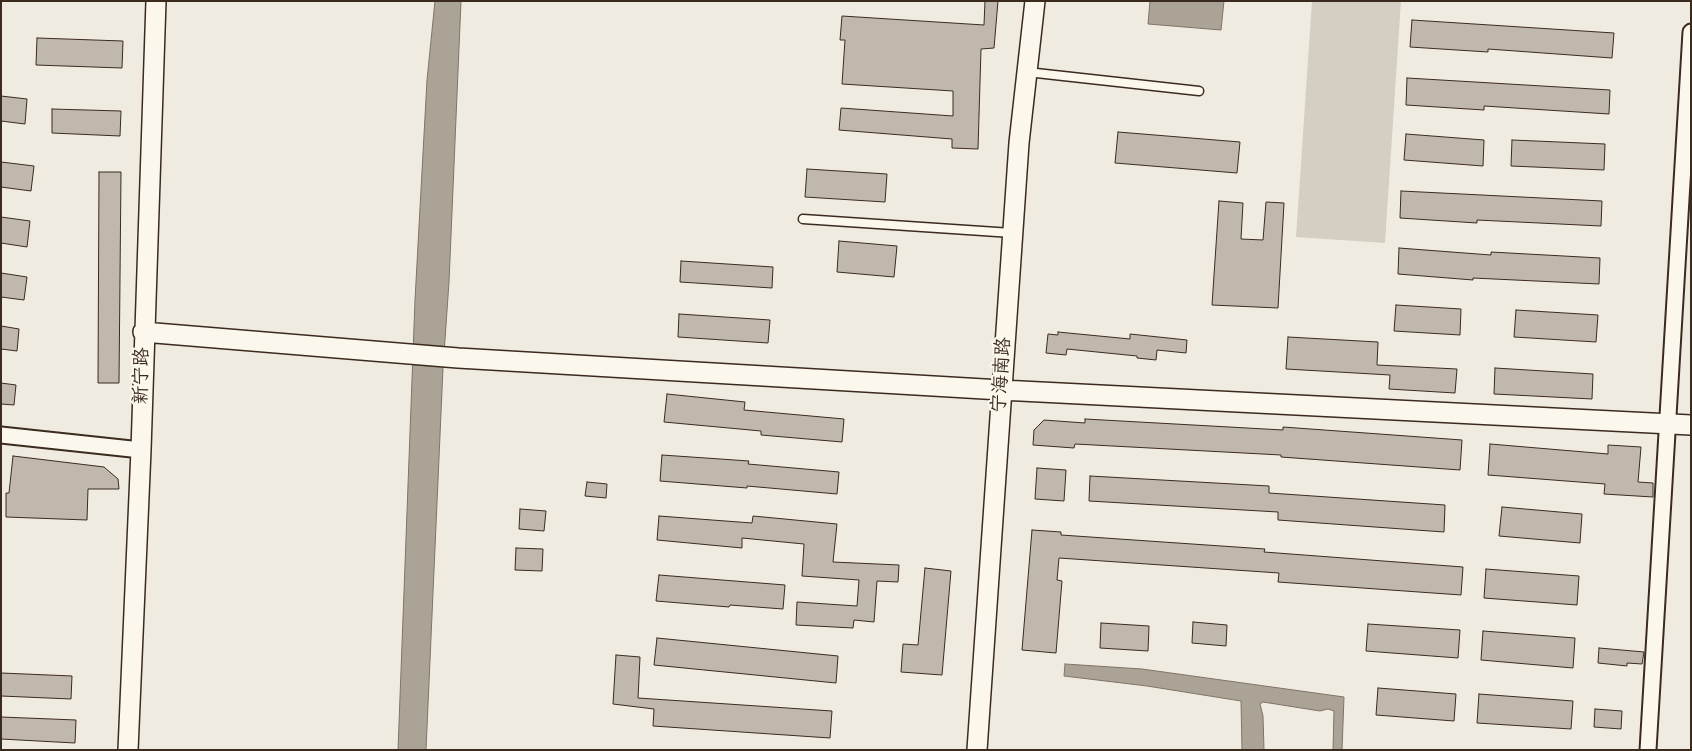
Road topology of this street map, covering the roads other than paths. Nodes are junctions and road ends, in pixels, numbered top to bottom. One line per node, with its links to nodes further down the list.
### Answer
1 (156, 1): 8 (street, 新宁路)
2 (1035, 1): 4 (street, 宁海南路)
3 (1691, 32): 10 (street)
4 (1027, 72): 5 (lane); 7 (street, 宁海南路)
5 (1199, 91)
6 (803, 219): 7 (lane)
7 (1012, 233): 9 (street, 宁海南路)
8 (143, 332): 9 (street); 13 (street, 新宁路)
9 (1001, 390): 10 (street); 15 (street, 宁海南路)
10 (1667, 424): 11 (street); 16 (street)
11 (1691, 425)
12 (1, 435): 13 (street)
13 (141, 450): 14 (street, 新宁路)
14 (128, 750)
15 (977, 750)
16 (1648, 750)

